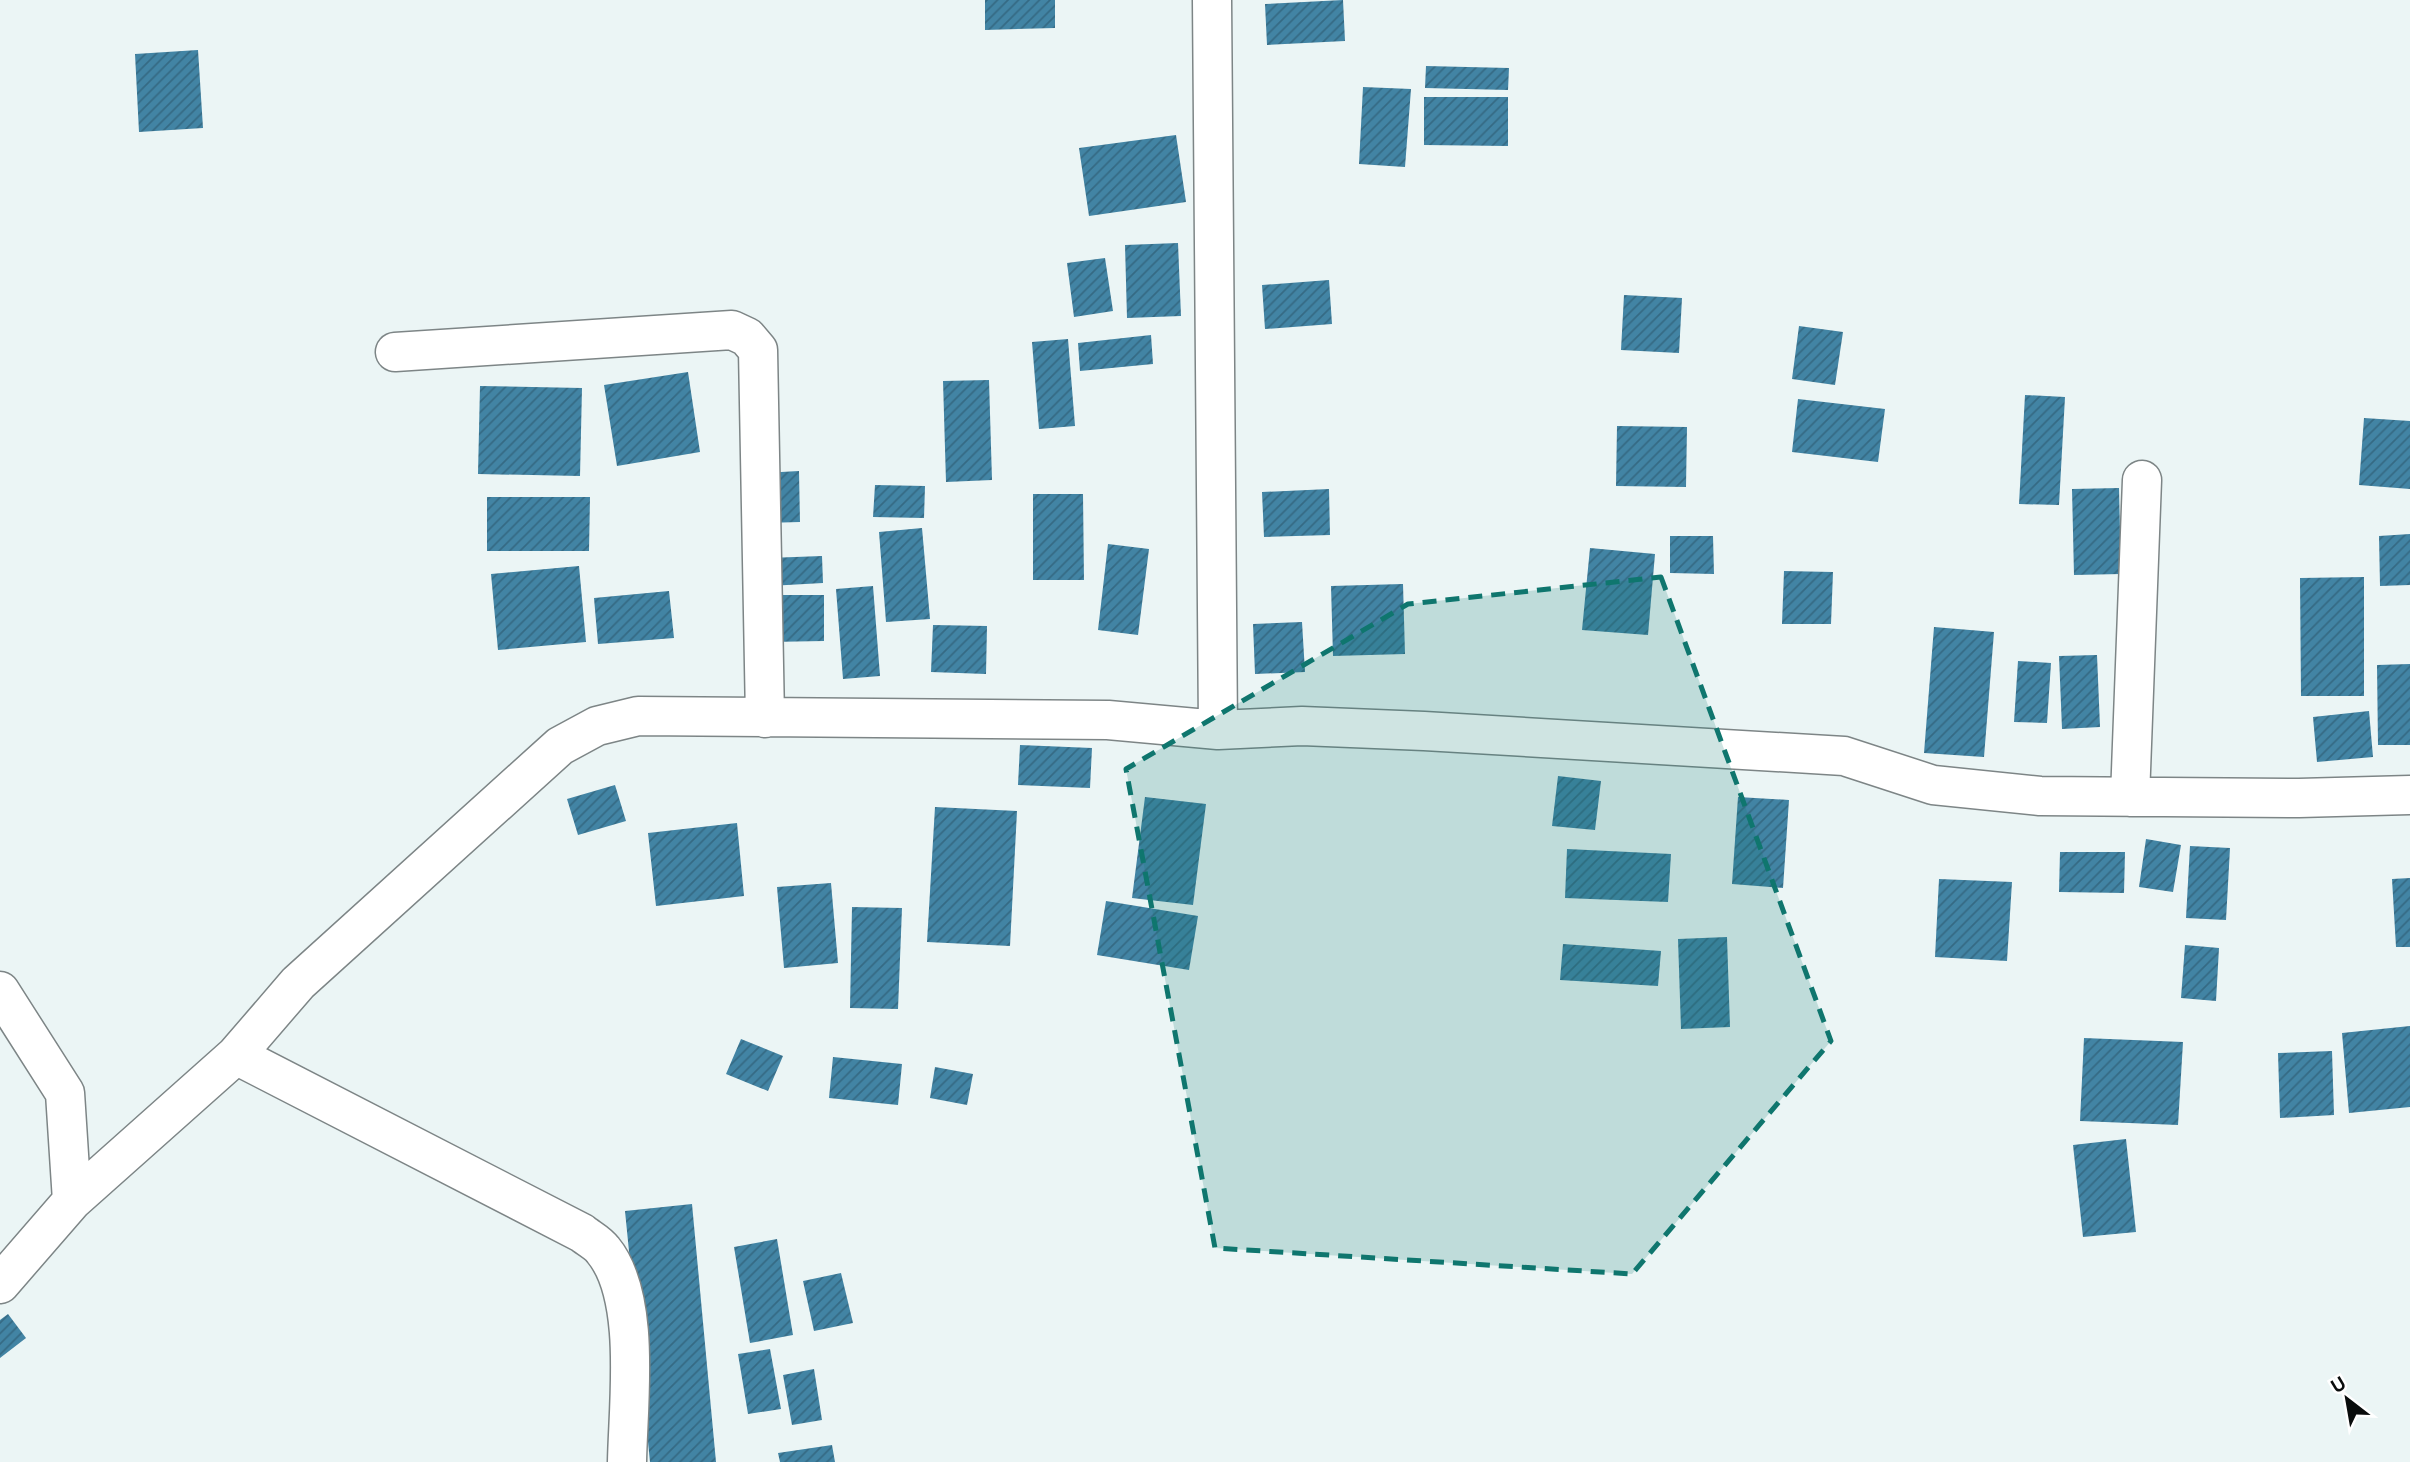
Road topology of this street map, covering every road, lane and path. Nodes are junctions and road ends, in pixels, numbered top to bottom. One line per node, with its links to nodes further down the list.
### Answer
1 (1212, 0): 5 (street)
2 (395, 352): 4 (street)
3 (2141, 480): 7 (street)
4 (765, 718): 5 (street); 9 (street)
5 (1218, 730): 7 (street)
6 (2410, 795): 7 (street)
7 (2130, 797)
8 (0, 991): 10 (street)
9 (236, 1055): 10 (street); 12 (street)
10 (72, 1200): 11 (street)
11 (0, 1284)
12 (627, 1462)

